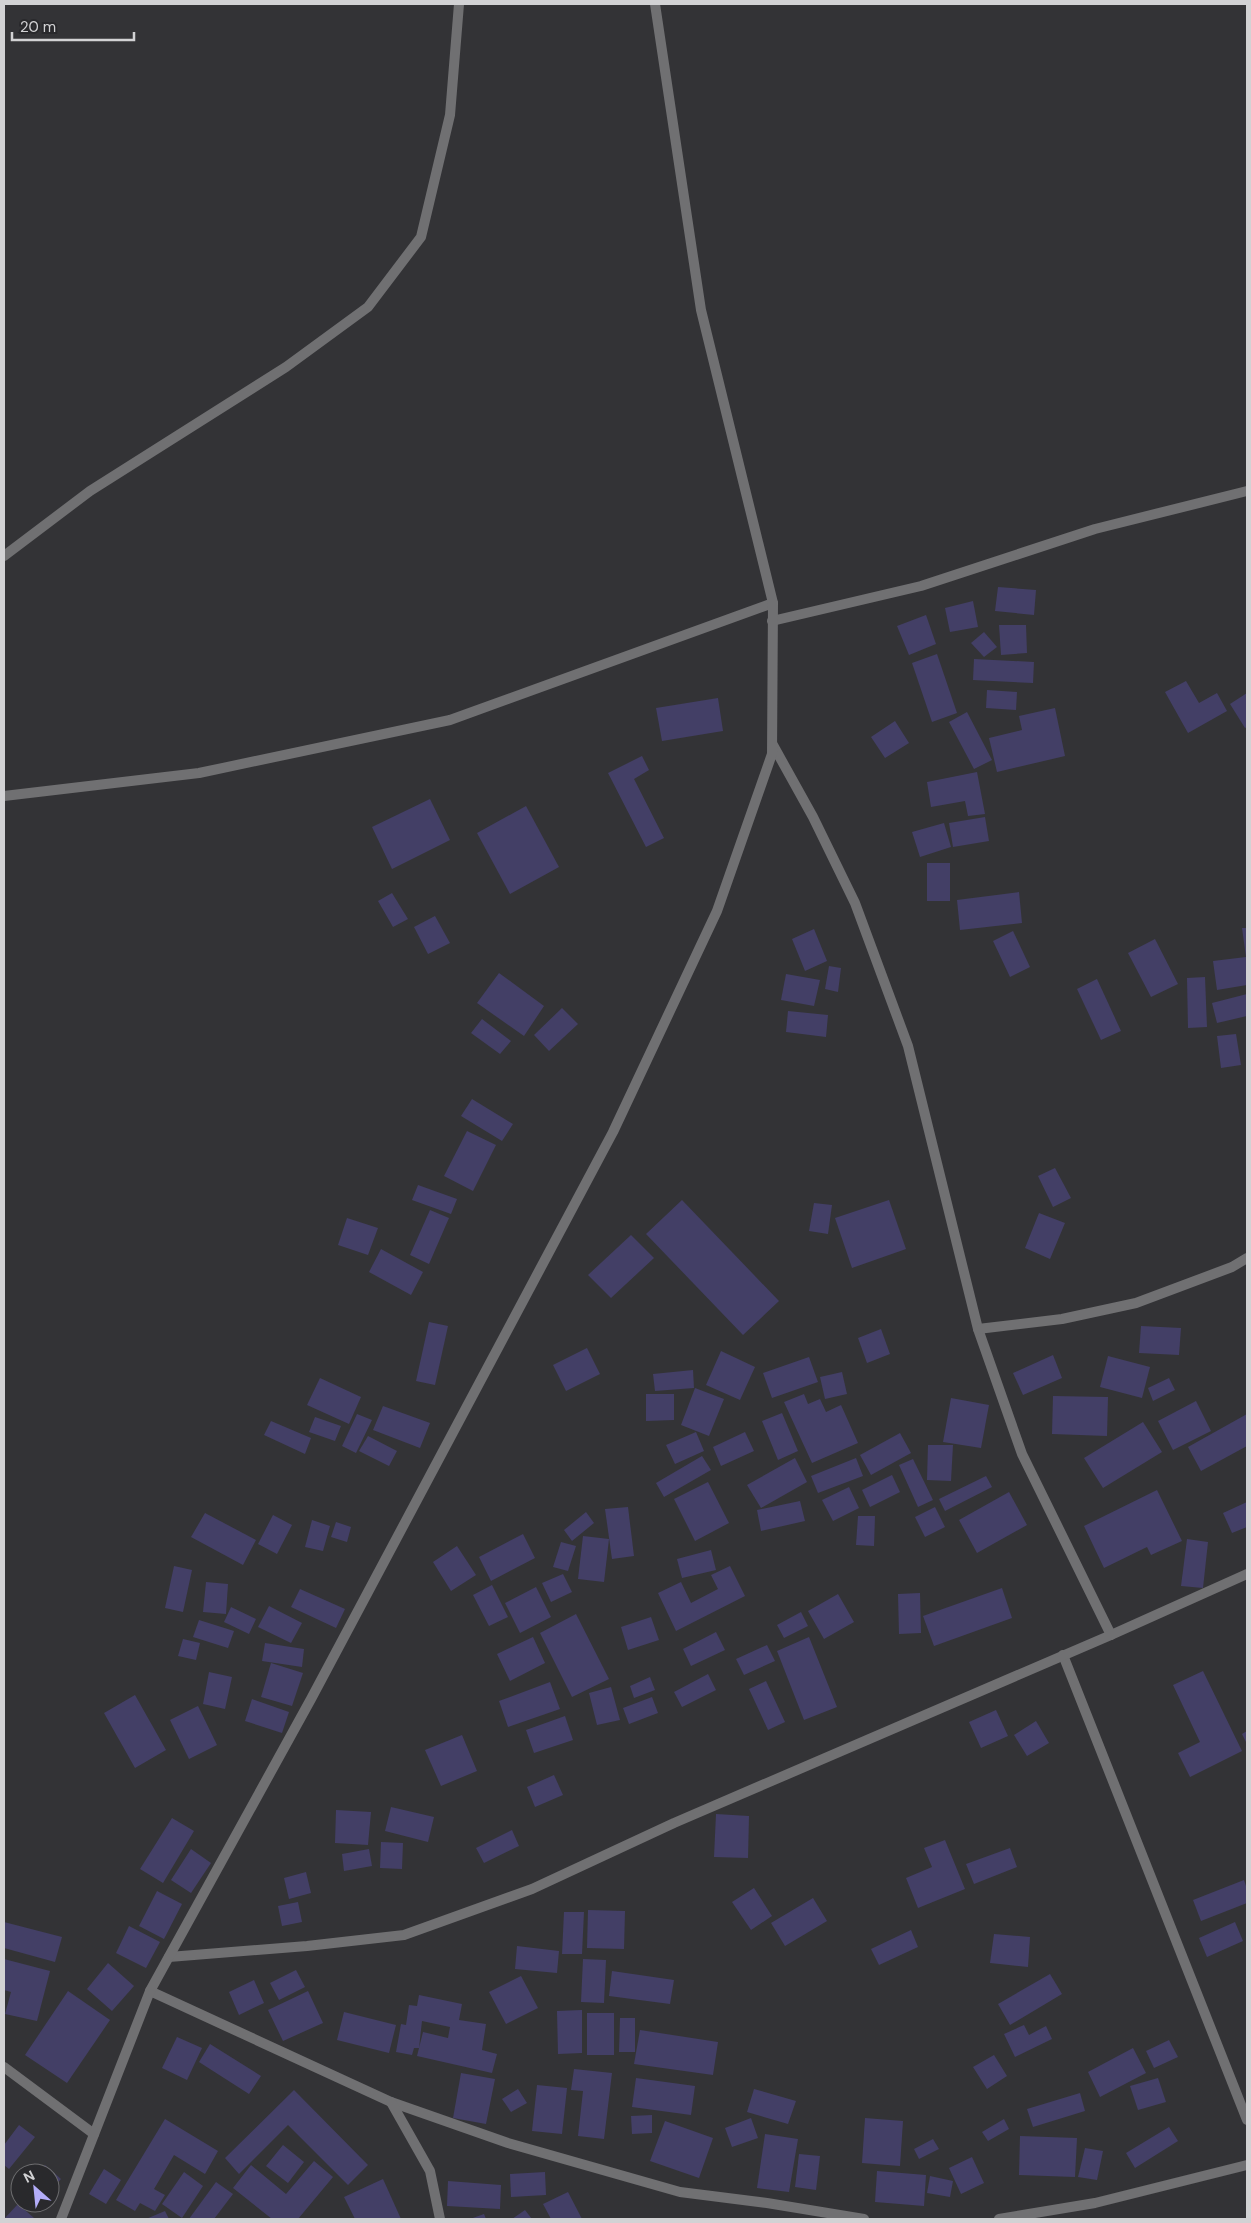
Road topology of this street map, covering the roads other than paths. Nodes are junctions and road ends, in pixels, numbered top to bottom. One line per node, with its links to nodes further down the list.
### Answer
1 (459, 4): 4 (street)
2 (655, 4): 5 (street)
3 (1247, 491): 6 (street)
4 (4, 556)
5 (773, 603): 6 (street); 8 (street)
6 (772, 621): 7 (street)
7 (772, 744): 10 (street); 14 (street)
8 (4, 796)
9 (1247, 1258): 10 (street)
10 (978, 1329): 12 (street)
11 (1247, 1574): 12 (street)
12 (1111, 1636): 13 (street)
13 (1063, 1655): 14 (street); 18 (street)
14 (168, 1957): 15 (street)
15 (150, 1991): 17 (street); 19 (street)
16 (4, 2067): 19 (street)
17 (391, 2102): 22 (street); 23 (street)
18 (1247, 2120)
19 (94, 2134): 21 (street)
20 (1247, 2165): 24 (street)
21 (61, 2219)
22 (440, 2219)
23 (864, 2219)
24 (999, 2219)

